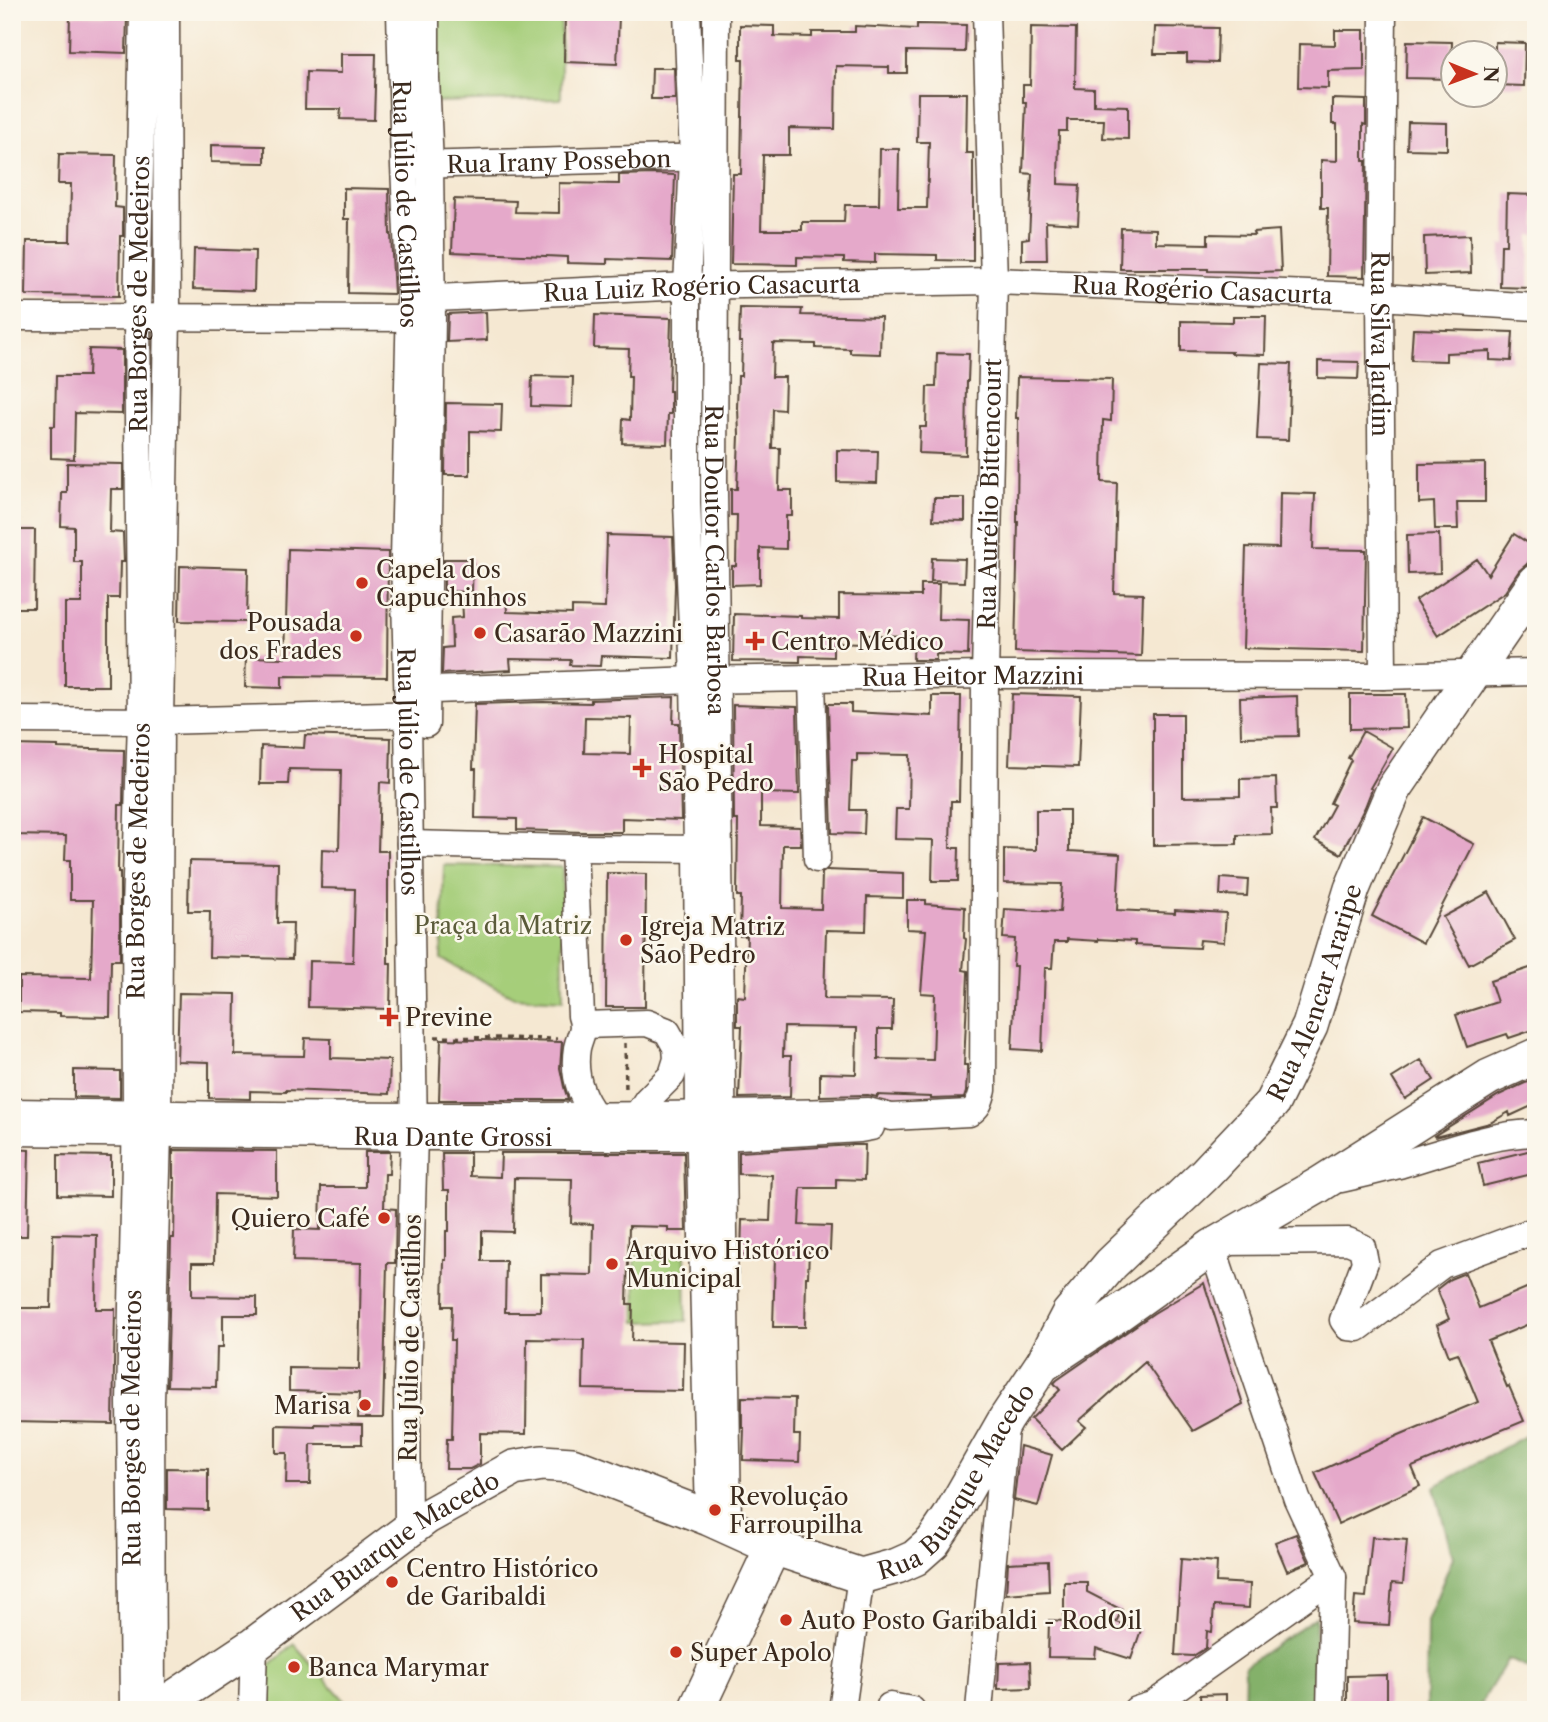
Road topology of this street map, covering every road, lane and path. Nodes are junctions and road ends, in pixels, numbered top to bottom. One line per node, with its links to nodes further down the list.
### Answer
1 (143, 12): 12 (street, Rua Borges de Medeiros)
2 (166, 12): 11 (street, Rua Borges de Medeiros)
3 (400, 12): 10 (street, Rua Júlio de Castilhos)
4 (426, 12): 10 (street, Rua Júlio de Castilhos)
5 (687, 12): 9 (street, Rua Doutor Carlos Barbosa)
6 (716, 12): 9 (street, Rua Doutor Carlos Barbosa)
7 (986, 12): 13 (street, Rua Aurélio Bittencourt)
8 (1382, 12): 16 (street, Rua Silva Jardim)
9 (704, 157): 10 (street, Rua Irany Possebon); 14 (street, Rua Doutor Carlos Barbosa); 15 (street, Rua Doutor Carlos Barbosa)
10 (417, 165): 18 (street, Rua Júlio de Castilhos)
11 (167, 201): 12 (street); 21 (street, Rua Borges de Medeiros)
12 (140, 203): 20 (street, Rua Borges de Medeiros)
13 (994, 281): 14 (street, Rua Luiz Rogério Casacurta); 16 (street, Rua Rogério Casacurta); 27 (street, Rua Aurélio Bittencourt)
14 (714, 285): 15 (street, Rua Luiz Rogério Casacurta); 22 (street, Rua Doutor Carlos Barbosa)
15 (687, 286): 18 (street, Rua Luiz Rogério Casacurta); 23 (street, Rua Doutor Carlos Barbosa)
16 (1380, 297): 17 (street, Rua Rogério Casacurta); 28 (street, Rua Silva Jardim)
17 (1536, 307)
18 (420, 308): 21 (street, Rua Luiz Rogério Casacurta); 31 (street, Rua Júlio de Castilhos)
19 (12, 317): 20 (street, Rua Luiz Rogério Casacurta)
20 (137, 317): 21 (street, Rua Luiz Rogério Casacurta); 33 (street, Rua Borges de Medeiros)
21 (167, 317): 33 (street, Rua Borges de Medeiros)
22 (714, 488): 23 (street); 30 (street, Rua Doutor Carlos Barbosa)
23 (687, 490): 30 (street, Rua Doutor Carlos Barbosa)
24 (1536, 582): 26 (main road, Rua Alencar Araripe)
25 (1536, 672): 26 (street, Rua Heitor Mazzini)
26 (1474, 673): 28 (street, Rua Heitor Mazzini); 54 (main road, Rua Alencar Araripe)
27 (985, 675): 28 (street, Rua Heitor Mazzini); 29 (street, Rua Heitor Mazzini); 42 (street, Rua Aurélio Bittencourt)
28 (1383, 676)
29 (812, 678): 30 (street, Rua Heitor Mazzini); 37 (street)
30 (705, 680): 31 (street, Rua Heitor Mazzini); 36 (street, Rua Doutor Carlos Barbosa)
31 (417, 703): 33 (street, Rua Heitor Mazzini); 34 (street, Rua Júlio de Castilhos)
32 (12, 720): 33 (street, Rua Heitor Mazzini)
33 (151, 721): 46 (street, Rua Borges de Medeiros)
34 (419, 844): 35 (street); 40 (street, Rua Júlio de Castilhos); 47 (street, Rua Júlio de Castilhos)
35 (574, 848): 36 (street); 39 (street)
36 (708, 848): 48 (street, Rua Doutor Carlos Barbosa)
37 (817, 859)
38 (625, 1023): 39 (street); 45 (path); 45 (street)
39 (582, 1027): 40 (path); 44 (street)
40 (428, 1036): 47 (street, Rua Júlio de Castilhos)
41 (1536, 1056): 51 (main road, Rua Buarque Macedo)
42 (980, 1101): 48 (street, Rua Dante Grossi)
43 (12, 1112): 46 (street, Rua Dante Grossi)
44 (595, 1115): 45 (street, Rua Dante Grossi); 47 (street, Rua Dante Grossi)
45 (631, 1115): 48 (street, Rua Dante Grossi)
46 (146, 1123): 47 (street, Rua Dante Grossi); 49 (street, Rua Dante Grossi); 55 (street, Rua Borges de Medeiros)
47 (421, 1126): 48 (street, Rua Dante Grossi); 58 (street, Rua Júlio de Castilhos)
48 (711, 1126): 57 (street, Rua Doutor Carlos Barbosa)
49 (12, 1132)
50 (1536, 1133): 51 (street)
51 (1319, 1185): 53 (main road, Rua Buarque Macedo)
52 (1536, 1230): 53 (street)
53 (1217, 1245): 54 (main road, Rua Buarque Macedo); 61 (street)
54 (1042, 1365): 56 (main road, Rua Buarque Macedo)
55 (140, 1402): 63 (street, Rua Borges de Medeiros); 64 (street, Rua Borges de Medeiros)
56 (1006, 1419): 60 (main road, Rua Buarque Macedo); 68 (street)
57 (718, 1522): 58 (main road, Rua Buarque Macedo); 59 (main road, Rua Buarque Macedo)
58 (417, 1523): 62 (main road, Rua Buarque Macedo)
59 (772, 1547): 60 (main road, Rua Buarque Macedo); 66 (main road)
60 (861, 1576): 67 (street)
61 (1333, 1577): 69 (street); 70 (street)
62 (254, 1645): 64 (main road, Rua Buarque Macedo); 65 (street)
63 (133, 1710)
64 (154, 1710)
65 (252, 1710)
66 (696, 1710)
67 (842, 1710)
68 (979, 1710)
69 (1136, 1710)
70 (1330, 1710)

